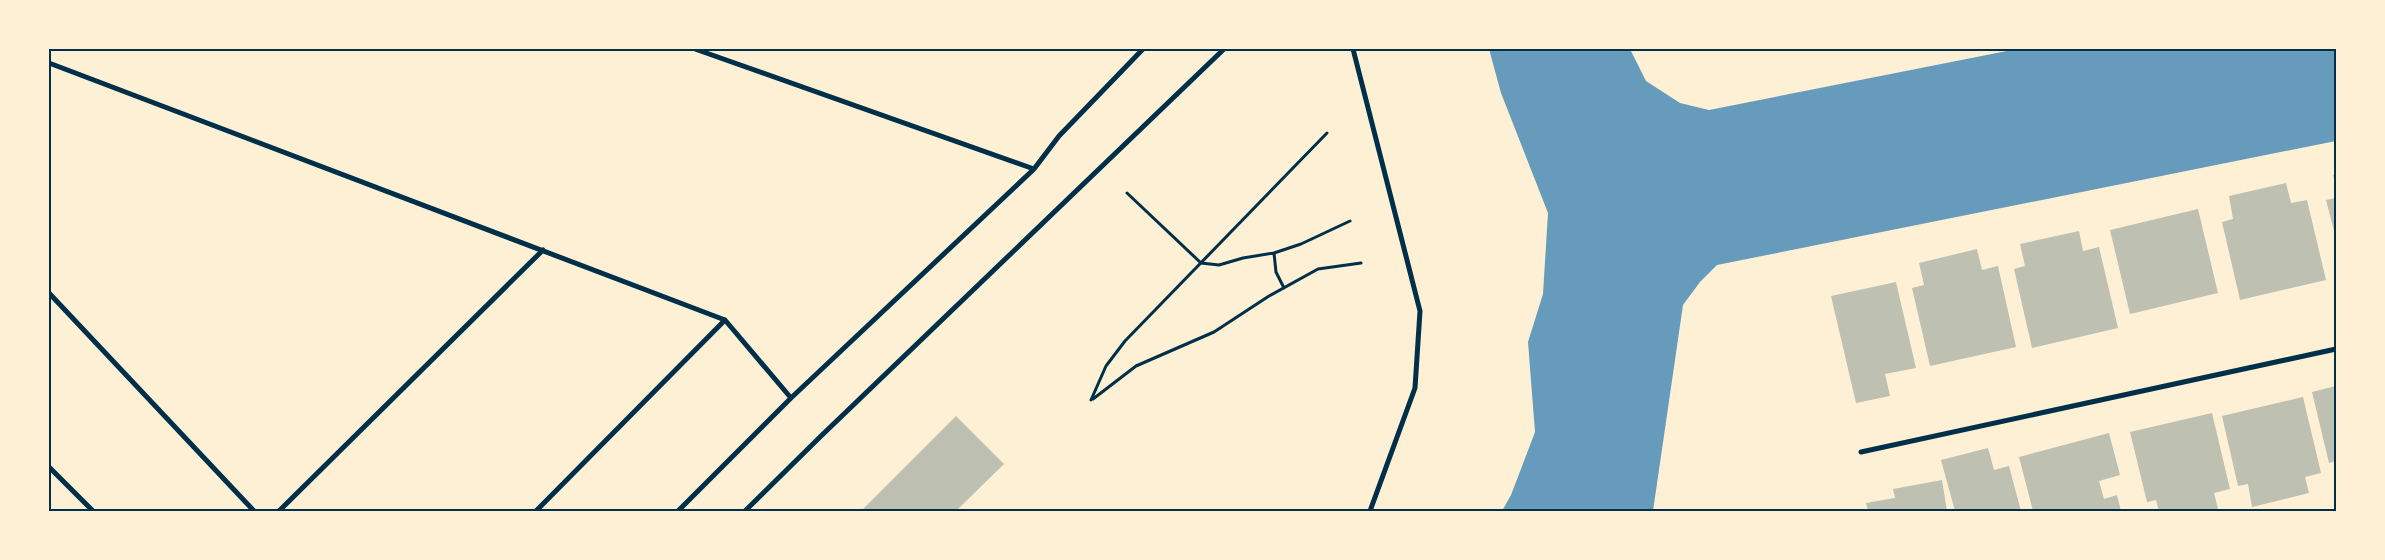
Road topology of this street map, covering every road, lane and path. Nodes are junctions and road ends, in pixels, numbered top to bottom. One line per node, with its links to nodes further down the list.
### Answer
1 (695, 49): 7 (street)
2 (1143, 49): 7 (street)
3 (1224, 49): 26 (street)
4 (1353, 49): 27 (street)
5 (49, 63): 10 (street)
6 (1327, 133): 12 (path)
7 (1034, 169): 18 (street)
8 (1127, 193): 12 (path)
9 (1350, 221): 11 (path)
10 (543, 250): 16 (street); 23 (street)
11 (1274, 253): 12 (path); 14 (path)
12 (1201, 262): 14 (path)
13 (1361, 263): 14 (path)
14 (1284, 288)
15 (49, 293): 22 (street)
16 (725, 320): 18 (street); 24 (street)
17 (2336, 349): 19 (street)
18 (791, 398): 25 (street)
19 (1861, 452)
20 (49, 467): 21 (street)
21 (93, 511)
22 (254, 511)
23 (279, 511)
24 (536, 511)
25 (678, 511)
26 (745, 511)
27 (1370, 511)

